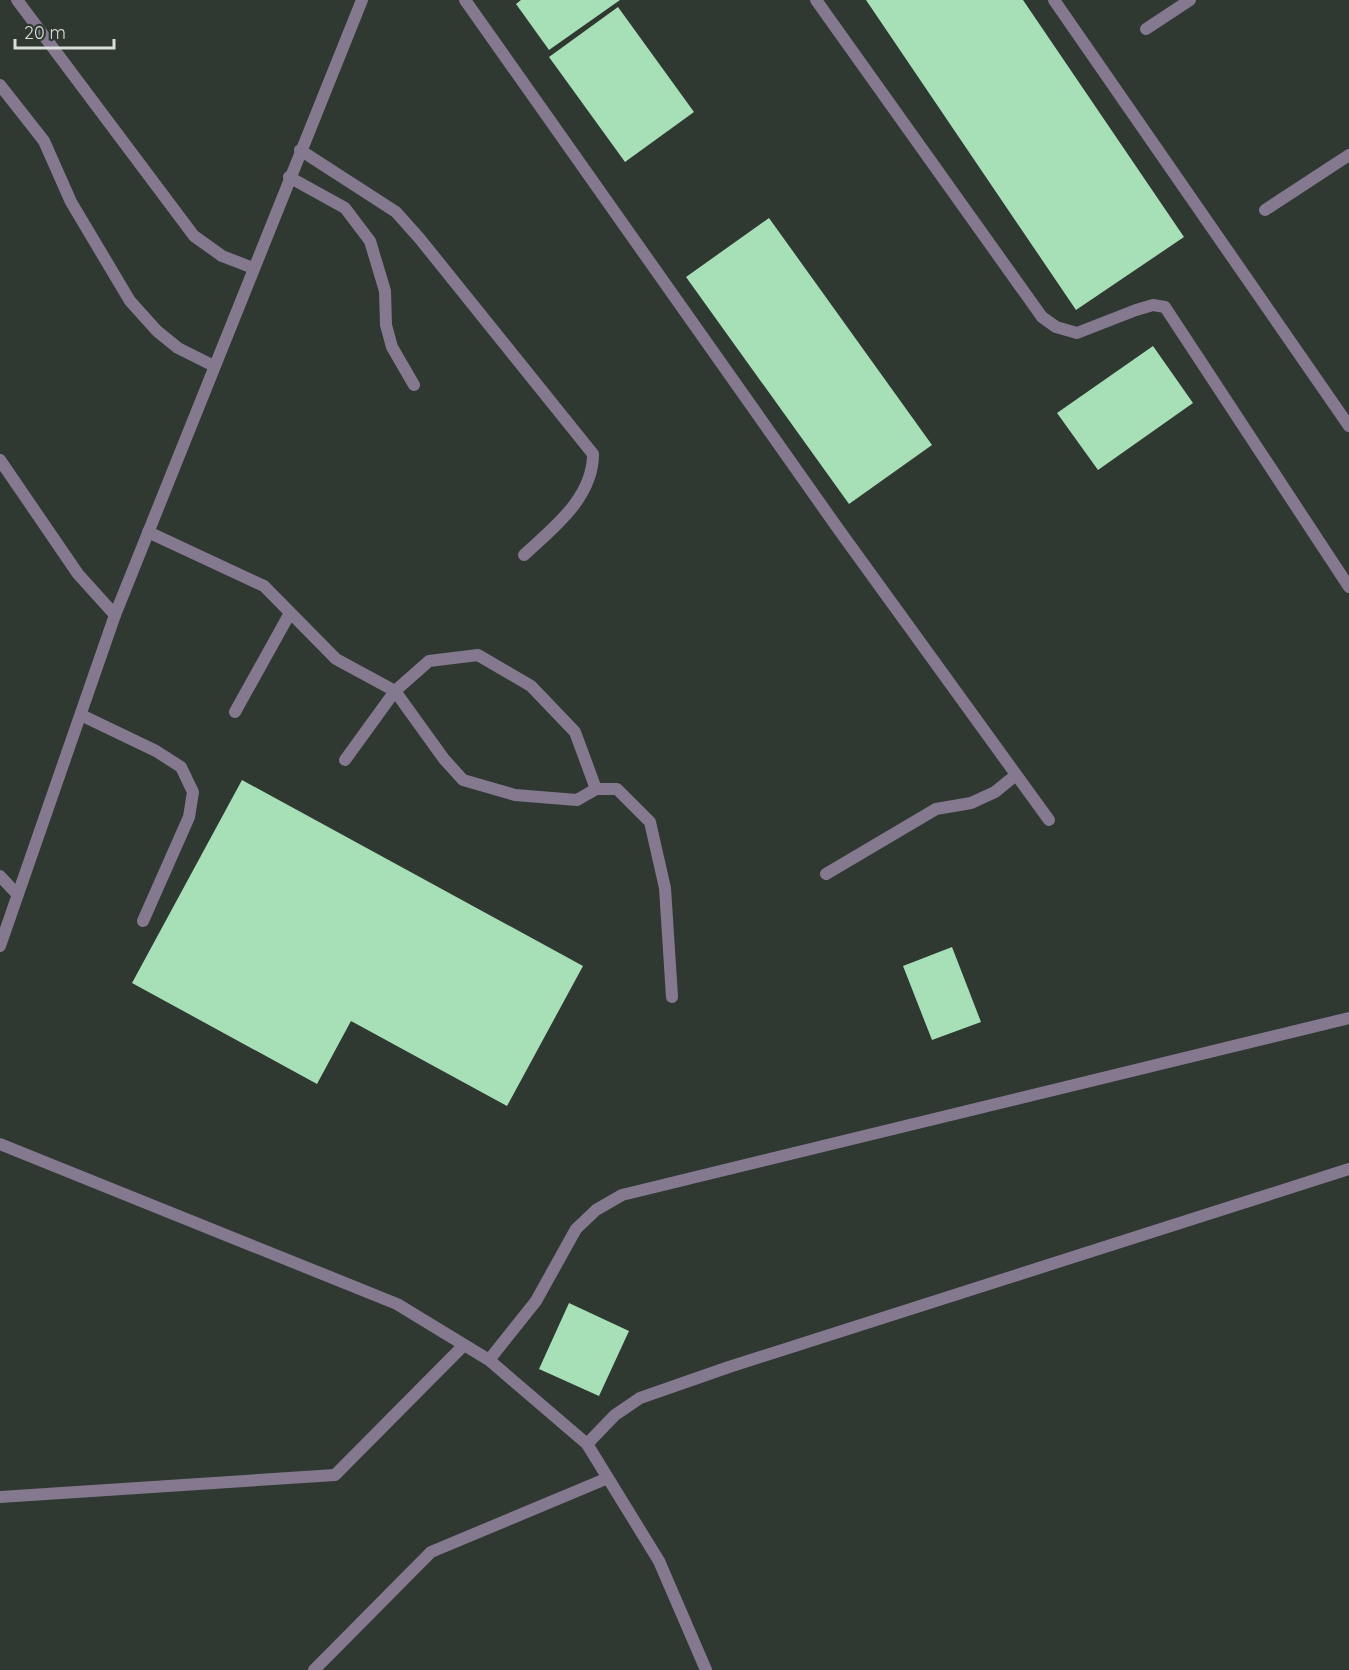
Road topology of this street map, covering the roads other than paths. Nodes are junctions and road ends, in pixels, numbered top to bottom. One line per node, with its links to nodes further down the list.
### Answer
1 (17, 0): 13 (street)
2 (362, 0): 9 (street)
3 (465, 0): 27 (street)
4 (816, 0): 20 (street)
5 (1054, 0): 16 (street)
6 (1191, 0): 7 (street)
7 (1146, 29)
8 (0, 85): 14 (street)
9 (300, 150): 11 (street); 19 (street)
10 (1349, 155): 12 (street)
11 (289, 177): 13 (street); 15 (street)
12 (1265, 210)
13 (253, 268): 14 (street)
14 (214, 366): 18 (street)
15 (414, 385)
16 (1349, 426)
17 (0, 460): 22 (street)
18 (148, 531): 21 (street); 22 (street)
19 (524, 555)
20 (1349, 587)
21 (290, 612): 23 (street); 24 (street)
22 (115, 615): 25 (street)
23 (395, 691): 26 (street); 28 (street); 28 (street)
24 (235, 712)
25 (81, 715): 32 (street); 33 (street)
26 (345, 760)
27 (1016, 775): 29 (street); 30 (street)
28 (596, 789): 36 (street)
29 (1049, 820)
30 (826, 874)
31 (0, 876): 32 (street)
32 (16, 894): 34 (street)
33 (143, 921)
34 (3, 925): 35 (street)
35 (0, 946)
36 (672, 997)
37 (1349, 1018): 41 (street)
38 (0, 1144): 40 (street)
39 (1349, 1169): 42 (street)
40 (464, 1345): 41 (street); 44 (street)
41 (489, 1360): 42 (street)
42 (587, 1444): 43 (street)
43 (608, 1478): 45 (street); 46 (street)
44 (0, 1497)
45 (314, 1670)
46 (706, 1670)

